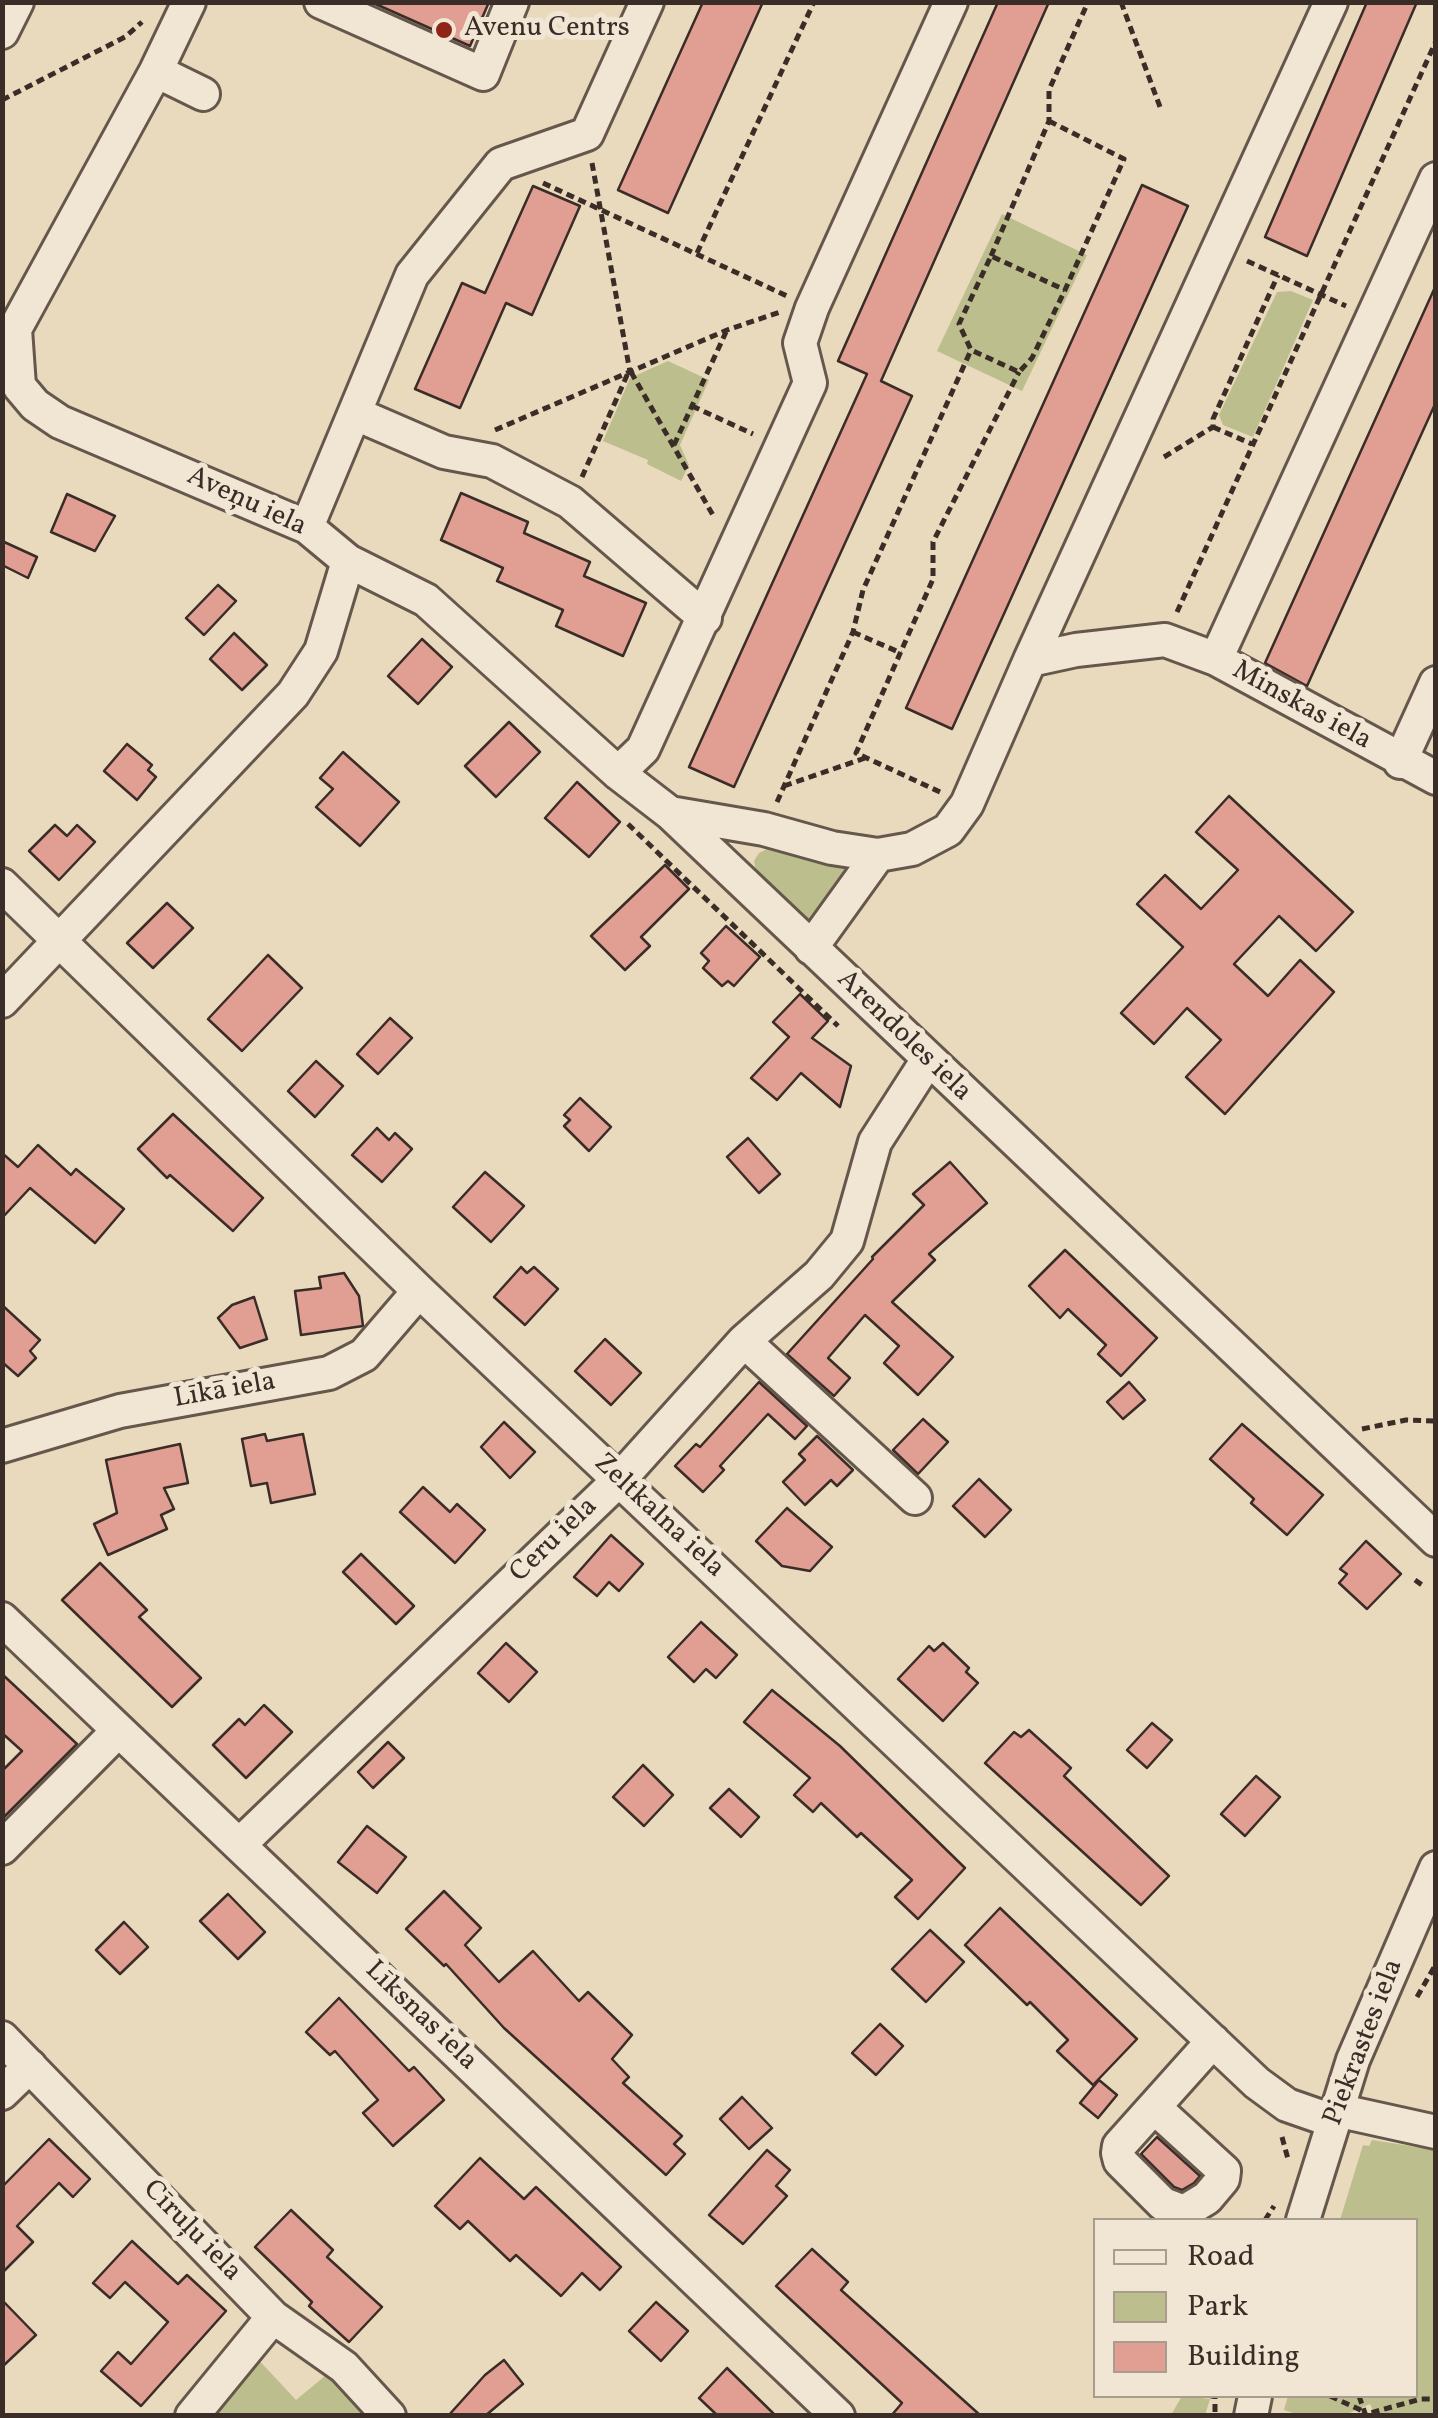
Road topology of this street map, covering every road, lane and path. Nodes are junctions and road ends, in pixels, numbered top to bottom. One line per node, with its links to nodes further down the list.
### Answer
1 (16, 2): 14 (street)
2 (189, 2): 16 (street, Aveņu iela)
3 (321, 2): 4 (street)
4 (512, 2)
5 (647, 2): 21 (street)
6 (814, 2): 26 (path)
7 (951, 2): 31 (street)
8 (1088, 2): 20 (path)
9 (1121, 2): 19 (path)
10 (1206, 2): 11 (path)
11 (1227, 2)
12 (1331, 2): 25 (street)
13 (149, 14): 18 (path)
14 (2, 32)
15 (1436, 41): 30 (path)
16 (156, 71): 17 (street); 34 (street, Aveņu iela)
17 (203, 94)
18 (2, 100)
19 (1160, 107)
20 (1049, 121): 27 (path); 29 (path)
21 (586, 134): 22 (street); 24 (path)
22 (501, 164): 24 (path); 39 (street)
23 (1436, 179): 32 (street)
24 (600, 210): 26 (path); 36 (path)
25 (1217, 247): 28 (path); 55 (street)
26 (696, 254): 31 (path)
27 (991, 256): 29 (path); 35 (path)
28 (1278, 275): 30 (path); 40 (path)
29 (1065, 290): 37 (path)
30 (1321, 294): 32 (path); 42 (path)
31 (812, 308): 33 (path); 44 (street)
32 (1372, 318): 54 (street)
33 (728, 330): 36 (path); 38 (path)
34 (9, 342): 47 (street, Aveņu iela)
35 (971, 350): 37 (path); 51 (path)
36 (630, 372): 41 (path); 43 (path); 46 (path)
37 (1020, 372): 53 (path)
38 (692, 406): 43 (path); 44 (path)
39 (356, 414): 46 (street); 47 (street)
40 (1214, 428): 42 (path); 45 (path)
41 (494, 430)
42 (1253, 444): 52 (path)
43 (674, 446): 48 (path)
44 (782, 447): 48 (street)
45 (1164, 457)
46 (570, 502): 50 (street)
47 (307, 527): 49 (street, Aveņu iela)
48 (735, 553): 50 (street)
49 (348, 561): 59 (street, Arendoles iela); 68 (street)
50 (705, 618): 59 (street)
51 (853, 632): 53 (path); 61 (path)
52 (1165, 640): 54 (street, Minskas iela); 55 (street)
53 (901, 653): 57 (path)
54 (1216, 659): 58 (street, Minskas iela)
55 (1030, 660): 62 (street)
56 (1436, 684): 58 (street)
57 (865, 758): 61 (path); 62 (path)
58 (1400, 762): 60 (street, Minskas iela)
59 (618, 773): 63 (street, Arendoles iela)
60 (1436, 778)
61 (784, 786): 65 (path)
62 (967, 804): 66 (street)
63 (670, 813): 65 (street); 69 (street, Arendoles iela)
64 (628, 824): 71 (path)
65 (764, 829): 66 (street)
66 (878, 855): 69 (street)
67 (2, 886): 68 (street, Zeltkalna iela)
68 (61, 942): 70 (street); 73 (street, Zeltkalna iela)
69 (811, 948): 72 (street, Arendoles iela)
70 (2, 1001)
71 (838, 1026)
72 (926, 1060): 74 (street, Ceru iela); 76 (street, Arendoles iela)
73 (419, 1291): 77 (street, Līkā iela); 78 (street, Zeltkalna iela)
74 (744, 1341): 78 (street, Ceru iela); 79 (street)
75 (1436, 1421): 76 (path)
76 (1332, 1442): 80 (street, Arendoles iela)
77 (2, 1446)
78 (618, 1480): 83 (street, Ceru iela); 87 (street, Zeltkalna iela)
79 (914, 1498)
80 (1436, 1540)
81 (2, 1619): 82 (street, Līksnas iela)
82 (117, 1732): 83 (street, Līksnas iela); 84 (street)
83 (239, 1845): 102 (street, Līksnas iela)
84 (2, 1848)
85 (1436, 1868): 91 (street, Piekrastes iela)
86 (2, 2038): 88 (street, Cīruļu iela)
87 (1213, 2042): 90 (street); 91 (street, Zeltkalna iela)
88 (30, 2066): 89 (street); 96 (street, Cīruļu iela)
89 (2, 2093)
90 (1154, 2107)
91 (1334, 2116): 93 (street, Zeltkalna iela); 95 (street, Piekrastes iela)
92 (1279, 2131): 94 (path)
93 (1436, 2132)
94 (1289, 2163)
95 (1290, 2213)
96 (274, 2317): 100 (street); 101 (street, Cīruļu iela)
97 (1334, 2398): 99 (path)
98 (1436, 2398): 99 (path)
99 (1364, 2414)
100 (192, 2416)
101 (389, 2416)
102 (838, 2416)

